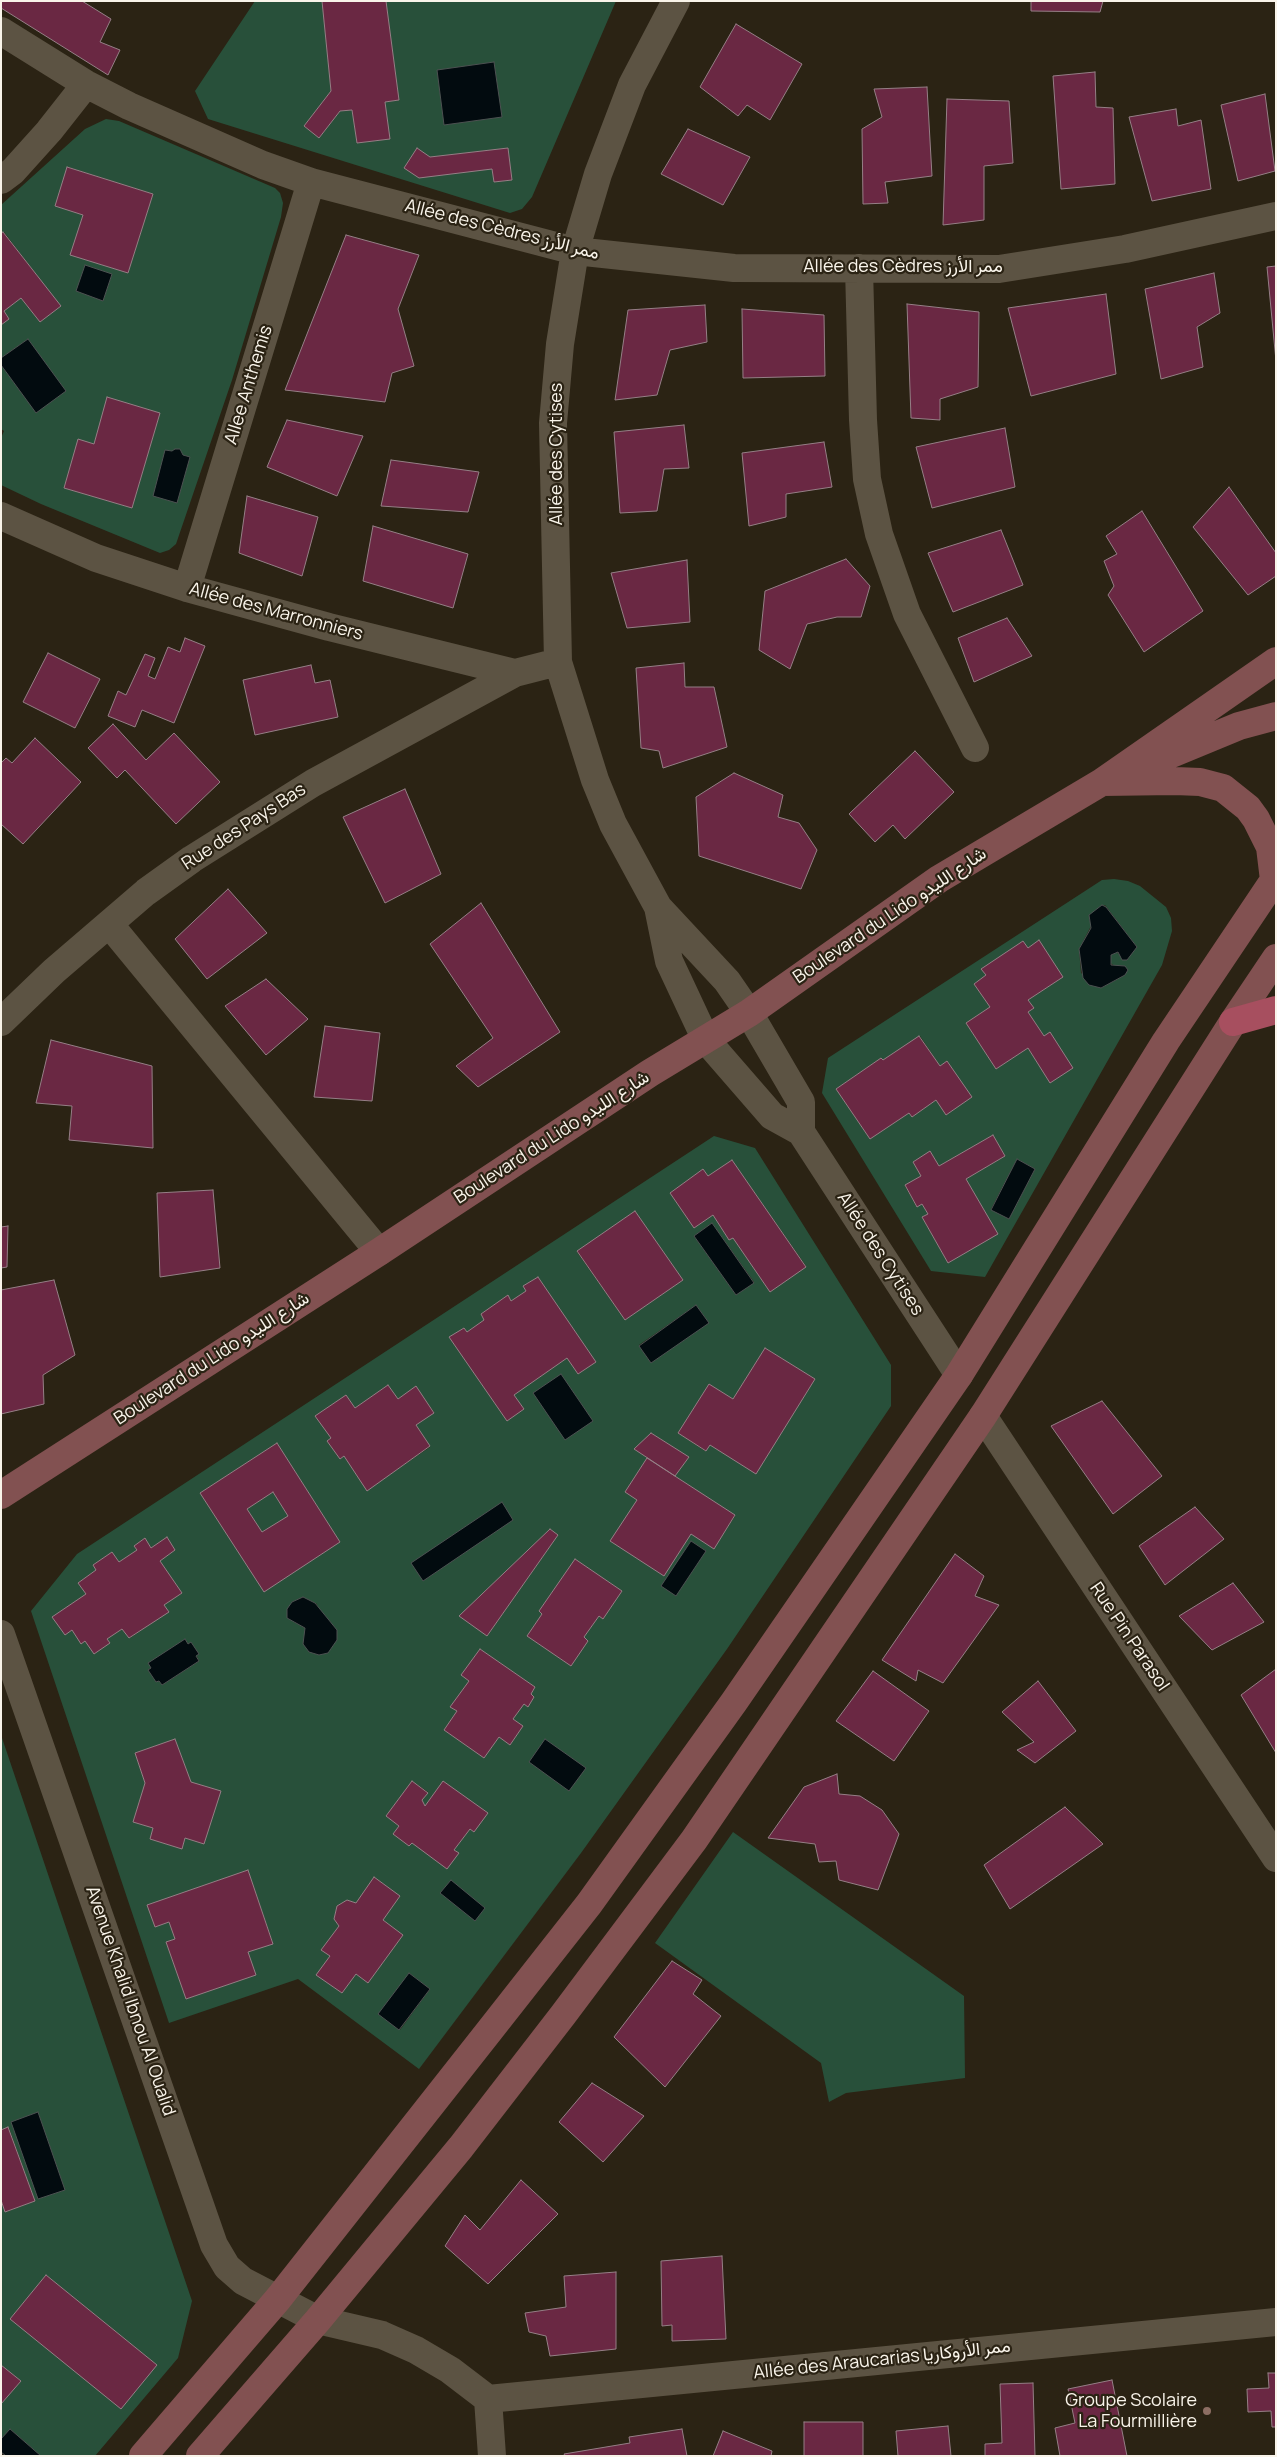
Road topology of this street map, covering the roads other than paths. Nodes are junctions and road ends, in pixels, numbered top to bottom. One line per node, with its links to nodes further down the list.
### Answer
1 (676, 1): 7 (street, Allée des Cytises)
2 (1, 31): 3 (street, Allée des Cèdres ممر الأرز)
3 (86, 84): 4 (street); 5 (street, Allée des Cèdres ممر الأرز)
4 (1, 180)
5 (312, 182): 7 (street, Allée des Cèdres ممر الأرز); 10 (street, Allee Anthemis)
6 (1276, 216): 8 (street, Allée des Cèdres ممر الأرز)
7 (575, 251): 8 (street, Allée des Cèdres ممر الأرز); 12 (street, Allée des Cytises)
8 (859, 268): 15 (street)
9 (1, 516): 10 (street, Allée des Marronniers)
10 (187, 588): 13 (street, Allée des Marronniers)
11 (1276, 661): 16 (main road, Boulevard du Lido شارع الليدو)
12 (558, 662): 13 (street, Allée des Marronniers); 18 (street, Allée des Cytises)
13 (515, 673): 19 (street, Rue des Pays Bas)
14 (1276, 716): 16 (main road, Boulevard du Lido شارع الليدو)
15 (975, 748)
16 (1102, 782): 17 (main road); 22 (main road, Boulevard du Lido شارع الليدو)
17 (1275, 879): 28 (main road)
18 (658, 907): 22 (street, Allée des Cytises); 25 (street, Allée des Cytises)
19 (110, 924): 23 (street, Rue des Pays Bas); 27 (street)
20 (1276, 958): 24 (main road)
21 (1276, 1010): 24 (main road)
22 (749, 1013): 25 (main road, Boulevard du Lido شارع الليدو); 26 (street, Allée des Cytises)
23 (1, 1022)
24 (1233, 1022): 29 (main road)
25 (706, 1040): 26 (street, Allée des Cytises); 27 (main road, Boulevard du Lido شارع الليدو)
26 (801, 1132): 28 (street, Allée des Cytises)
27 (379, 1252): 30 (main road, Boulevard du Lido شارع الليدو)
28 (959, 1375): 33 (main road)
29 (983, 1416): 32 (street, Rue Pin Parasol); 34 (main road)
30 (1, 1495)
31 (1, 1634): 33 (street, Avenue Khalid Ibnou Al Oualid)
32 (1276, 1858)
33 (278, 2299): 34 (street, Avenue Khalid Ibnou Al Oualid); 37 (main road)
34 (318, 2320): 36 (street, Avenue Khalid Ibnou Al Oualid); 38 (main road)
35 (1276, 2322): 36 (street, Allée des Araucarias ممر الأروكاريا)
36 (488, 2399): 39 (street)
37 (143, 2456)
38 (200, 2456)
39 (492, 2456)

